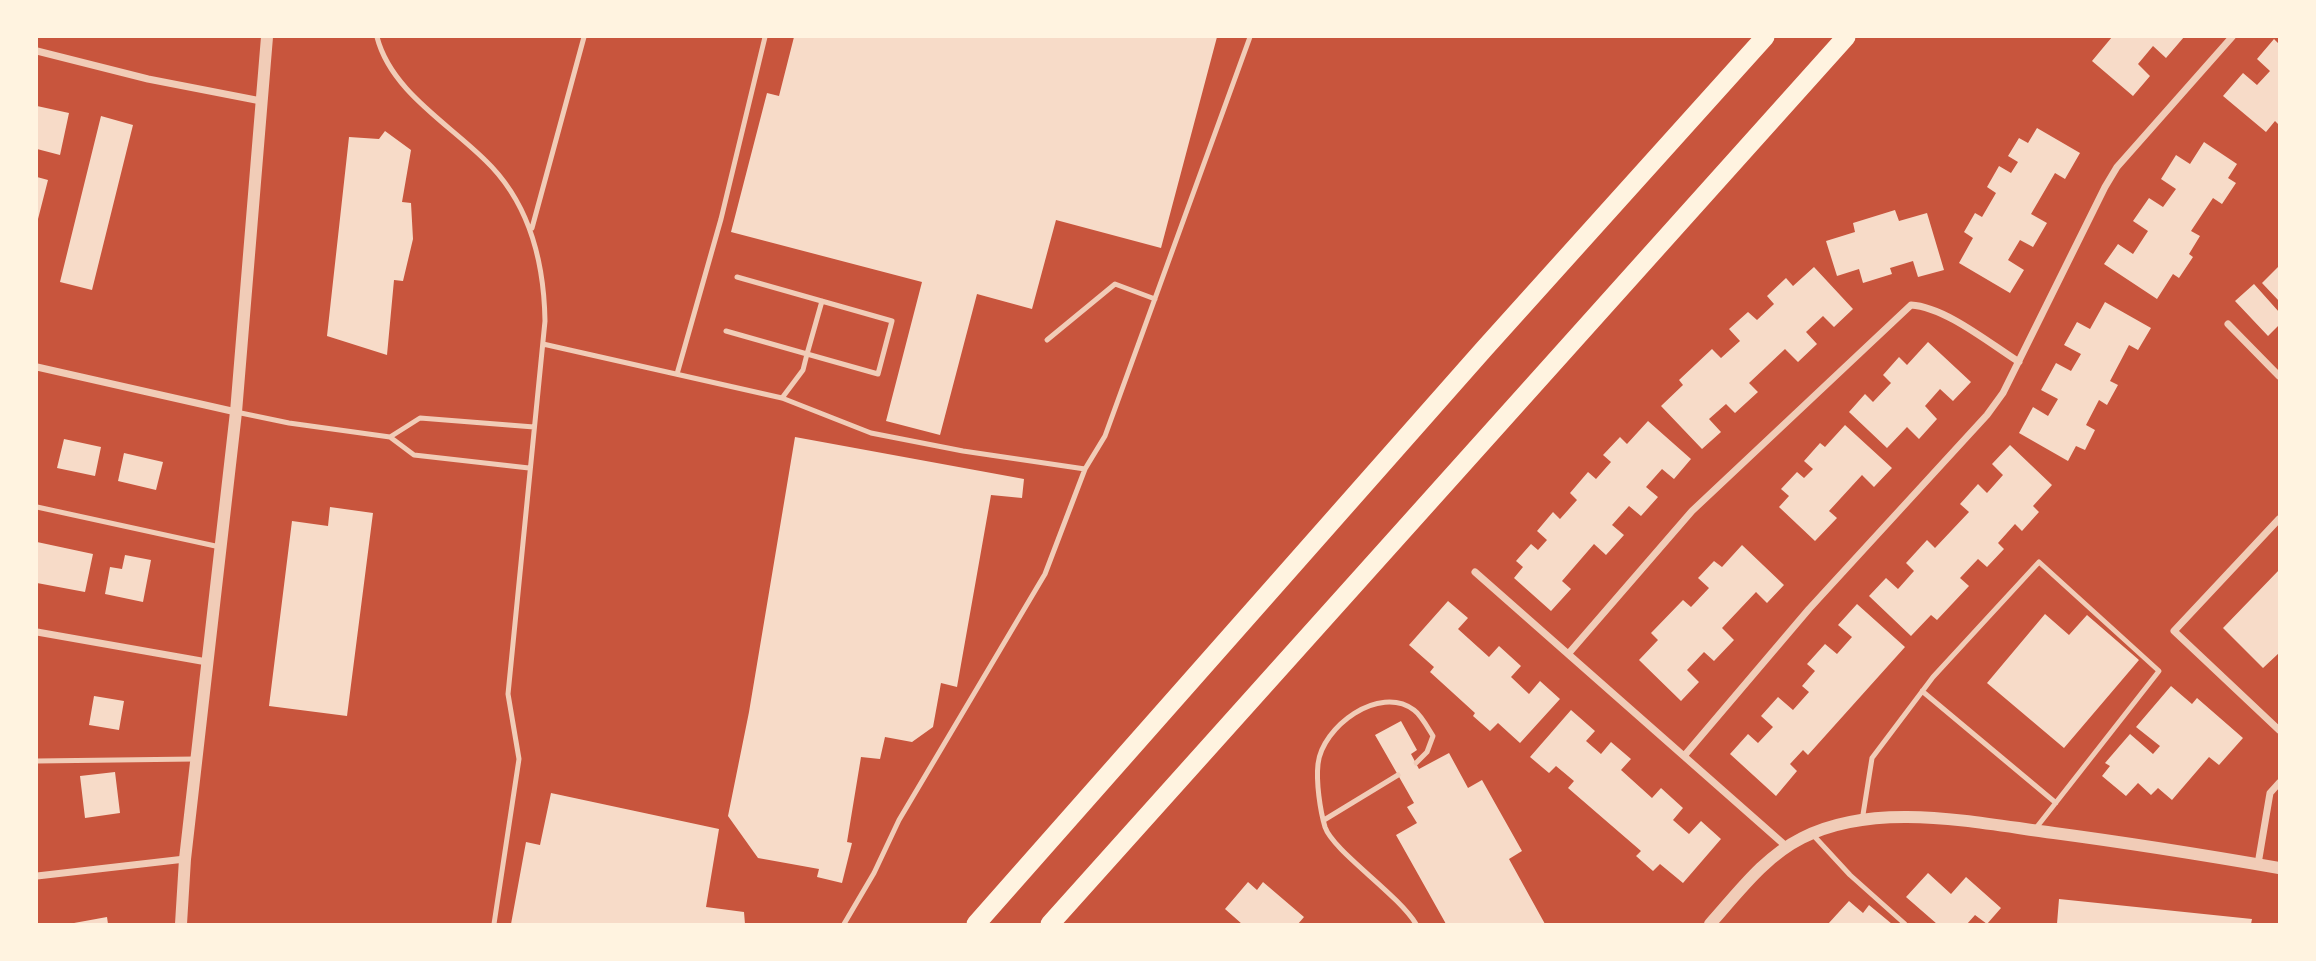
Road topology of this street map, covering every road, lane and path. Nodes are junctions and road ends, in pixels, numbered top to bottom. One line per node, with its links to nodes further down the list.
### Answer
1 (267, 37): 10 (street)
2 (377, 37): 11 (lane)
3 (584, 37): 11 (lane)
4 (765, 37): 22 (lane)
5 (1251, 37): 13 (lane)
6 (1765, 37): 58 (highway)
7 (1846, 37): 59 (highway)
8 (2232, 37): 20 (street)
9 (37, 51): 10 (street)
10 (261, 101): 25 (street)
11 (532, 228): 18 (lane)
12 (737, 277): 14 (lane)
13 (1155, 299): 17 (lane); 29 (lane)
14 (822, 301): 19 (lane); 19 (lane)
15 (2228, 324): 23 (street)
16 (726, 331): 19 (lane)
17 (1047, 340)
18 (543, 344): 22 (lane); 26 (lane)
19 (807, 354): 24 (lane)
20 (2019, 362): 35 (street); 39 (street)
21 (37, 367): 25 (street)
22 (677, 374): 24 (lane)
23 (2279, 376)
24 (782, 398): 29 (lane)
25 (236, 412): 27 (lane); 32 (street)
26 (534, 427): 27 (lane); 28 (lane)
27 (390, 437): 28 (lane)
28 (529, 468): 56 (lane)
29 (1085, 469): 57 (lane)
30 (37, 507): 32 (lane)
31 (2279, 519): 38 (street)
32 (220, 547): 36 (street)
33 (1475, 572): 35 (street)
34 (37, 632): 36 (street)
35 (1569, 653): 39 (street)
36 (207, 662): 40 (street)
37 (1922, 691): 45 (lane); 45 (lane); 47 (lane)
38 (2279, 730)
39 (1684, 756): 50 (street)
40 (196, 759): 41 (lane); 51 (street)
41 (37, 761)
42 (1416, 762): 46 (lane)
43 (1398, 775): 46 (lane)
44 (2279, 783): 52 (street)
45 (2056, 803): 48 (lane)
46 (1324, 820): 60 (lane)
47 (1862, 822): 48 (street); 49 (street)
48 (2034, 831): 52 (street)
49 (1812, 834): 50 (street); 62 (lane)
50 (1787, 847): 61 (street)
51 (185, 859): 54 (street); 55 (street)
52 (2258, 864): 53 (street)
53 (2279, 868)
54 (37, 876)
55 (181, 924)
56 (494, 924)
57 (844, 924)
58 (976, 924)
59 (1050, 924)
60 (1416, 924)
61 (1710, 924)
62 (1905, 924)

